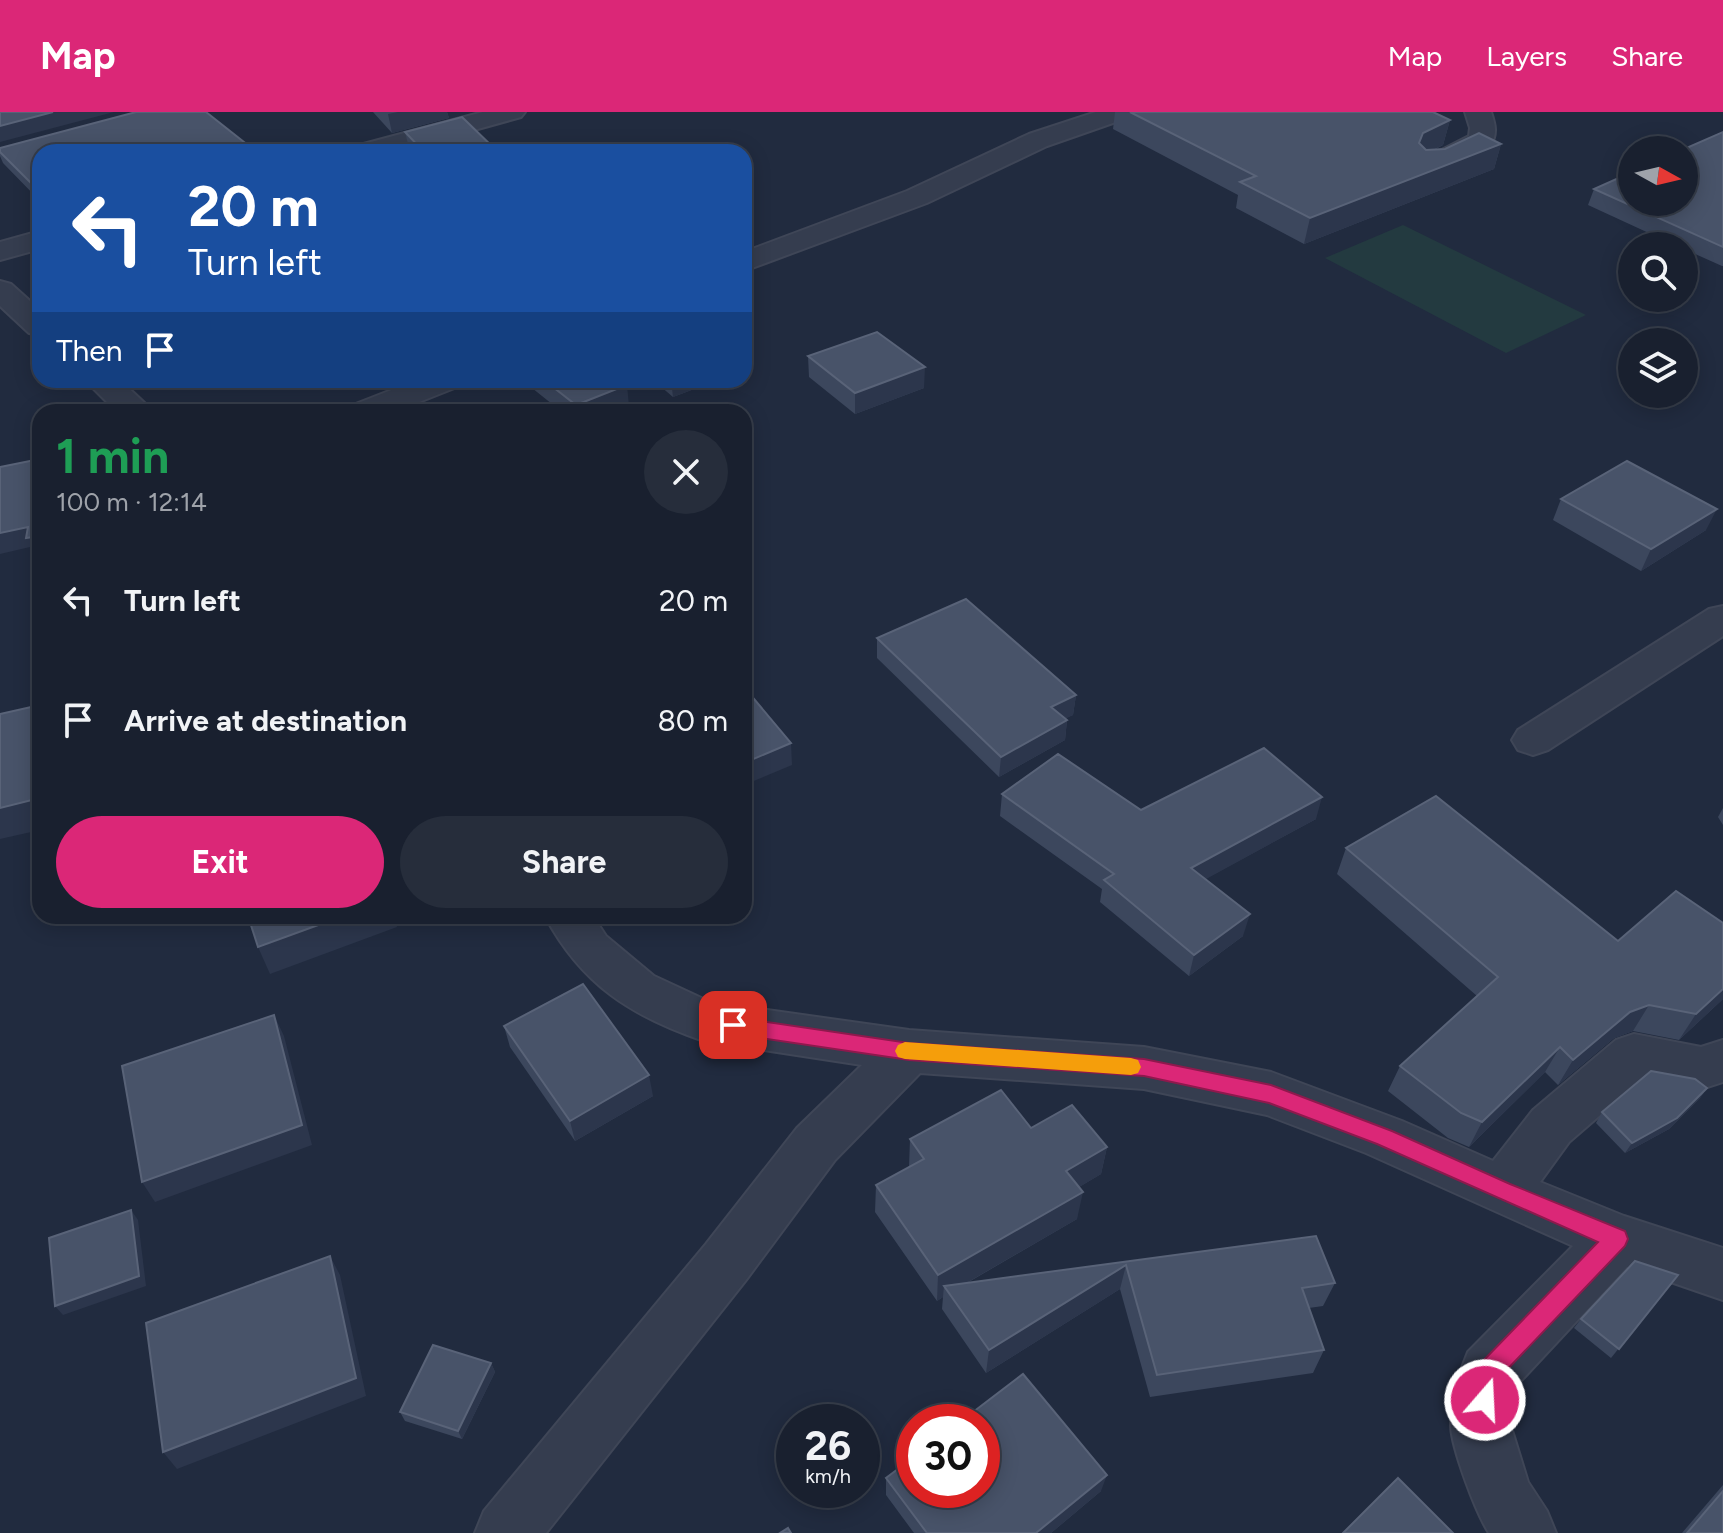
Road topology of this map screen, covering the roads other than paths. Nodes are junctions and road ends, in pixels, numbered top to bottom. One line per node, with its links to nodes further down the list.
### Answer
1 (512, 112): 4 (street)
2 (1121, 112): 8 (street)
3 (1478, 112): 5 (street)
4 (394, 144)
5 (1428, 166)
6 (32, 242): 7 (street)
7 (0, 251)
8 (752, 259)
9 (0, 290): 10 (street)
10 (32, 319)
11 (110, 388): 13 (street)
12 (426, 388): 14 (street)
13 (128, 404)
14 (385, 404)
15 (1723, 618): 16 (street)
16 (1533, 740)
17 (573, 924): 18 (street)
18 (909, 1051): 20 (street); 23 (street)
19 (1723, 1061): 20 (street)
20 (1502, 1191): 21 (street)
21 (1617, 1239): 22 (street); 24 (street)
22 (1723, 1274)
23 (506, 1533)
24 (1525, 1533)

